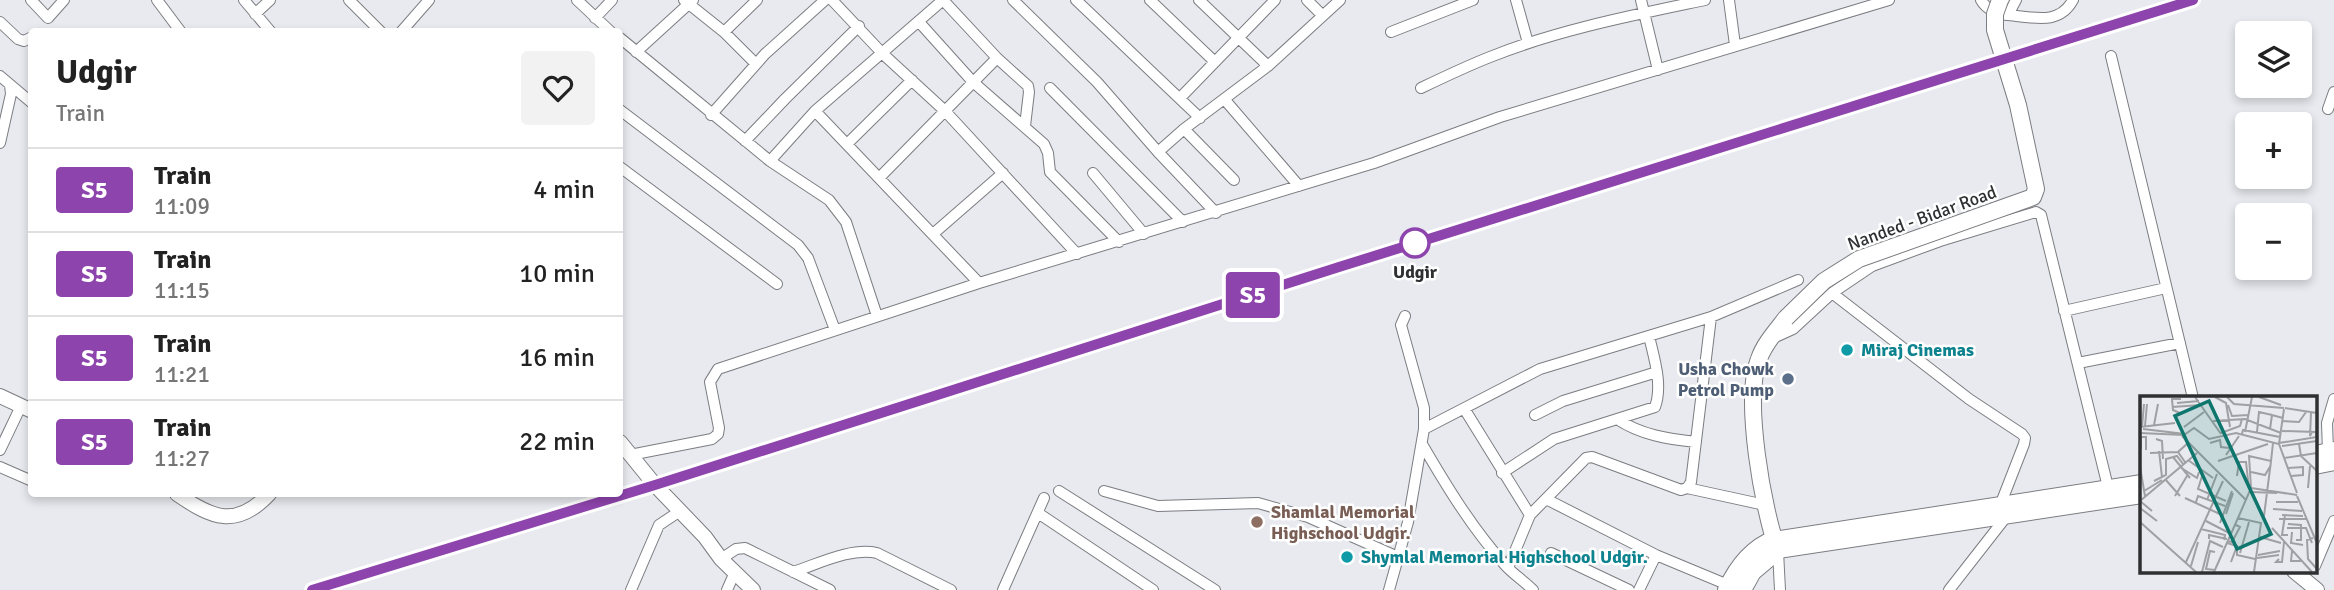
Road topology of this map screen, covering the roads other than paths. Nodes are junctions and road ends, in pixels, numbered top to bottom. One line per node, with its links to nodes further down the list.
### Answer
1 (31, 0): 38 (street)
2 (64, 0): 38 (street)
3 (157, 0): 44 (street)
4 (244, 0): 35 (street)
5 (270, 0): 35 (street)
6 (349, 0): 46 (street)
7 (577, 0): 39 (street)
8 (612, 0): 39 (street)
9 (757, 0): 49 (street)
10 (825, 0): 61 (street)
11 (832, 0): 42 (street)
12 (943, 0): 41 (street); 59 (street)
13 (1013, 0): 85 (street)
14 (1076, 0): 71 (street)
15 (1150, 0): 60 (street)
16 (1199, 0): 33 (street)
17 (1275, 0): 51 (street)
18 (1307, 0): 36 (street)
19 (1340, 0): 36 (street)
20 (1473, 0): 50 (street)
21 (1516, 0): 54 (street)
22 (1641, 0): 34 (street)
23 (1705, 0): 34 (street)
24 (1729, 0): 55 (street)
25 (1889, 0): 32 (street)
26 (1981, 0): 37 (street)
27 (2000, 0): 110 (highway, Nanded - Bidar Road, bridge)
28 (2016, 0): 37 (street)
29 (2073, 0): 37 (street)
30 (425, 1): 47 (street)
31 (689, 1): 49 (street); 56 (street)
32 (1867, 3): 55 (street)
33 (1213, 4): 51 (street)
34 (1644, 12): 54 (street); 63 (street)
35 (255, 14): 45 (street)
36 (1322, 15): 62 (street)
37 (2008, 15)
38 (48, 18): 43 (street)
39 (595, 18): 48 (street)
40 (0, 22): 52 (street)
41 (919, 22): 57 (street); 66 (street)
42 (859, 26): 57 (street); 82 (street)
43 (39, 28)
44 (178, 28)
45 (267, 28)
46 (377, 28)
47 (404, 28)
48 (606, 28)
49 (724, 32): 61 (street)
50 (1391, 32)
51 (1240, 38): 60 (street); 62 (street)
52 (28, 39)
53 (623, 40): 56 (street)
54 (1528, 43): 69 (street)
55 (1735, 45): 63 (street)
56 (636, 51): 78 (street)
57 (883, 54): 65 (street); 75 (street)
58 (2111, 56): 102 (street)
59 (997, 58): 66 (street); 80 (street)
60 (1215, 62): 71 (street)
61 (756, 64): 78 (street)
62 (1268, 66): 73 (street)
63 (1658, 70): 92 (street)
64 (0, 76): 67 (street)
65 (912, 80): 76 (street); 84 (street)
66 (973, 82): 76 (street); 80 (street)
67 (10, 85): 72 (street); 83 (street)
68 (1050, 88): 94 (street)
69 (1421, 88)
70 (2334, 92): 74 (street)
71 (1180, 98): 79 (street)
72 (28, 100)
73 (1225, 100): 79 (street); 92 (street)
74 (2328, 109)
75 (815, 111): 84 (street); 86 (street)
76 (945, 111): 88 (street); 90 (street)
77 (623, 112): 108 (street)
78 (711, 115): 82 (street)
79 (1200, 118): 81 (street)
80 (1025, 126): 97 (street)
81 (1184, 129): 85 (street); 91 (street)
82 (745, 141): 86 (street)
83 (0, 143)
84 (847, 144): 90 (street)
85 (1158, 152): 93 (street)
86 (770, 161): 105 (street)
87 (623, 169): 101 (street)
88 (1003, 173): 95 (street); 98 (street)
89 (1093, 173): 96 (street)
90 (880, 177): 95 (street)
91 (1234, 180)
92 (1299, 186): 93 (street)
93 (1216, 213): 94 (street)
94 (1183, 222): 96 (street)
95 (933, 234): 100 (street)
96 (1144, 234): 97 (street)
97 (1119, 242): 98 (street)
98 (1077, 254): 100 (street)
99 (1798, 280): 107 (street)
100 (979, 283): 105 (street)
101 (778, 284)
102 (2166, 288): 104 (street); 111 (street)
103 (1832, 293): 104 (street); 110 (street); 142 (street)
104 (2064, 310): 112 (street)
105 (877, 316): 108 (street)
106 (1405, 316): 121 (street)
107 (1711, 317): 109 (street); 122 (street)
108 (835, 330): 127 (street)
109 (1650, 336): 113 (street); 118 (street)
110 (1770, 339): 141 (highway, Nanded - Bidar Road)
111 (2180, 343): 112 (street); 115 (street)
112 (2078, 363): 132 (street)
113 (1657, 372): 119 (street); 120 (street)
114 (0, 396): 117 (main road)
115 (2193, 396)
116 (2334, 399): 126 (street)
117 (26, 409): 125 (street)
118 (1465, 410): 121 (street); 129 (street)
119 (1535, 415)
120 (1617, 419): 122 (street); 129 (street)
121 (1424, 429): 123 (street)
122 (1696, 442): 133 (street)
123 (1422, 444): 150 (street); 153 (street)
124 (623, 446): 127 (main road)
125 (0, 450)
126 (2328, 454)
127 (630, 455): 143 (main road)
128 (0, 467): 130 (street)
129 (1502, 473): 145 (street)
130 (28, 479)
131 (2140, 482): 132 (main road)
132 (2108, 486): 142 (main road)
133 (1687, 488): 140 (street); 141 (street)
134 (1059, 491): 166 (street)
135 (1104, 491): 150 (street)
136 (2140, 496): 142 (main road)
137 (182, 497): 138 (main road)
138 (265, 497)
139 (1044, 498): 144 (street)
140 (1546, 499): 145 (street); 149 (street)
141 (1765, 505): 147 (highway, Nanded - Bidar Road)
142 (2003, 510): 147 (main road); 172 (street)
143 (680, 511): 151 (main road); 159 (street)
144 (1038, 513): 164 (street); 165 (street)
145 (1530, 515): 153 (street)
146 (2334, 522): 152 (street)
147 (1776, 545): 158 (highway); 171 (street)
148 (1551, 553): 169 (street)
149 (1657, 555): 158 (street); 170 (street)
150 (1398, 557): 167 (street)
151 (721, 559): 154 (main road); 155 (street)
152 (2316, 564)
153 (1508, 568): 168 (street)
154 (735, 572): 160 (street); 161 (main road)
155 (793, 572): 162 (street); 163 (street)
156 (2296, 572): 157 (main road)
157 (2312, 580)
158 (1734, 589)
159 (631, 590)
160 (727, 590)
161 (753, 590)
162 (830, 590)
163 (951, 590)
164 (1003, 590)
165 (1153, 590)
166 (1215, 590)
167 (1389, 590)
168 (1533, 590)
169 (1629, 590)
170 (1639, 590)
171 (1780, 590)
172 (1949, 590)

